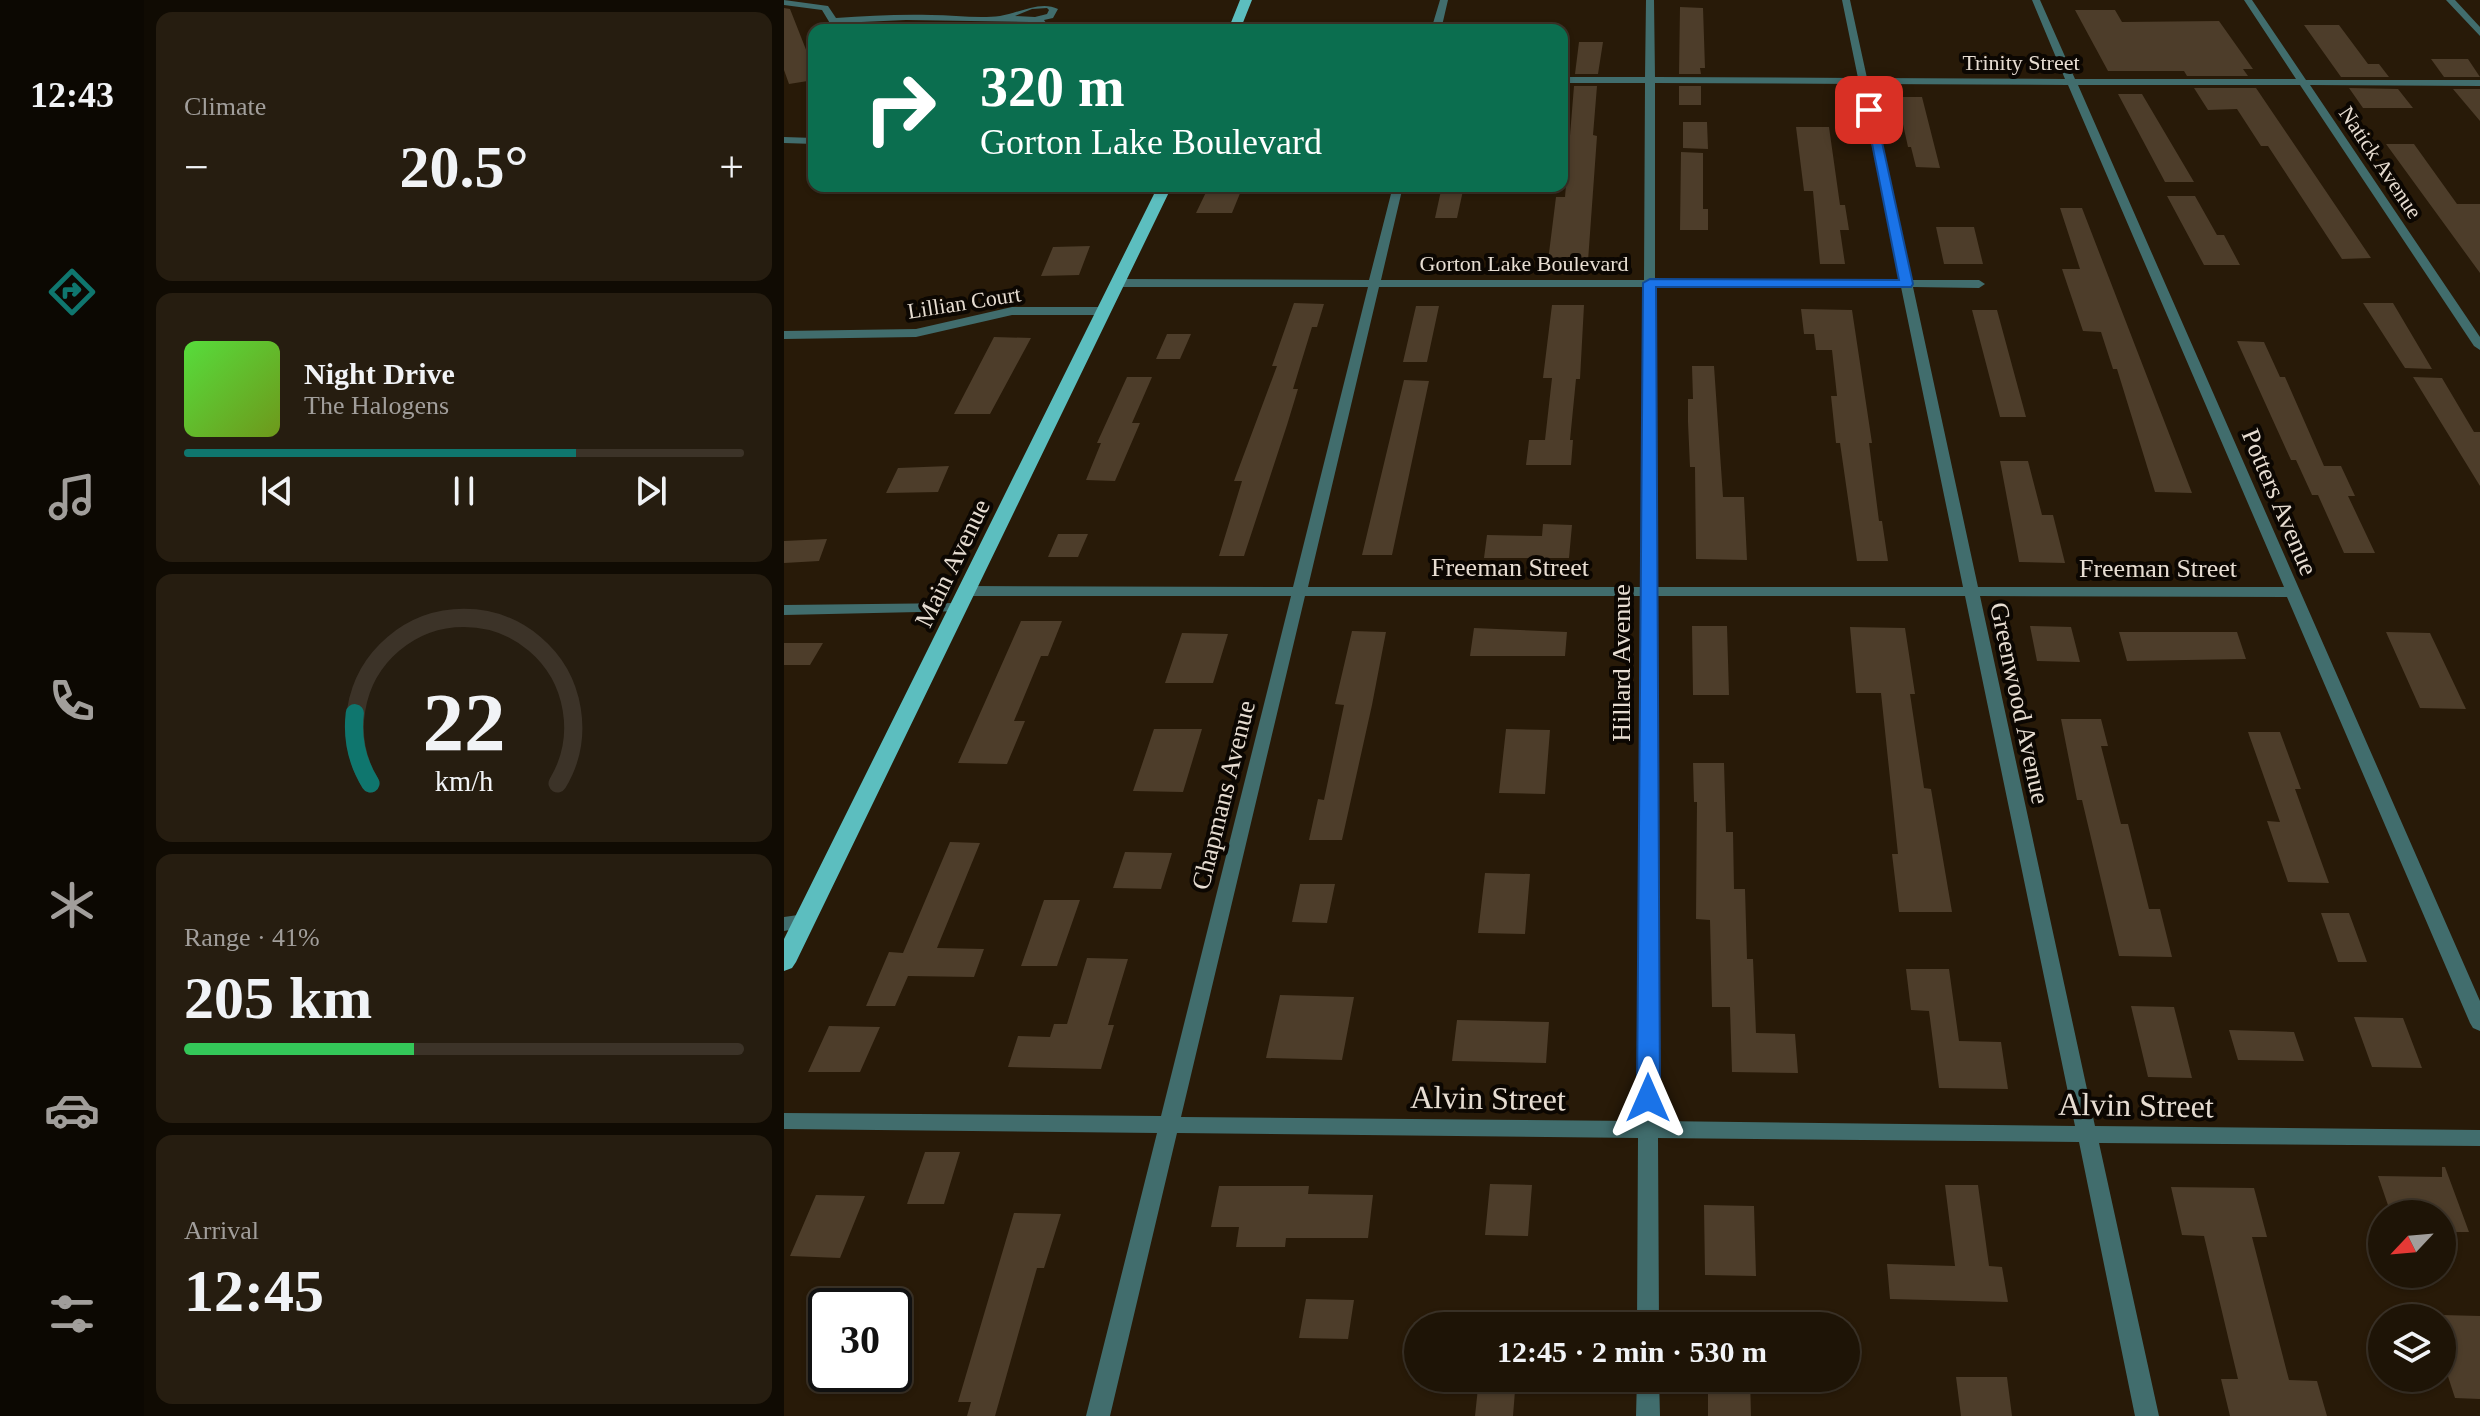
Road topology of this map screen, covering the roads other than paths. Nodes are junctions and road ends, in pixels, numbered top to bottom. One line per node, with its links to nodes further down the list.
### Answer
1 (1246, 0): 14 (main road)
2 (1444, 0): 15 (street)
3 (1650, 0): 18 (street, Hillard Avenue)
4 (1846, 0): 19 (street, Greenwood Avenue)
5 (2036, 0): 20 (street, Potters Avenue)
6 (2248, 0): 21 (street, Natick Avenue)
7 (2450, 0): 16 (street)
8 (784, 2): 11 (street)
9 (1004, 18): 10 (street); 10 (street); 12 (street)
10 (1036, 20): 13 (street)
11 (836, 24)
12 (852, 24)
13 (1042, 24)
14 (1236, 24)
15 (1438, 24)
16 (2480, 33)
17 (1568, 80): 18 (street, Trinity Street)
18 (1650, 81): 19 (street, Trinity Street); 29 (street, Hillard Avenue)
19 (1863, 81): 20 (street, Trinity Street); 30 (street, Greenwood Avenue)
20 (2072, 82): 21 (street, Trinity Street); 38 (street, Potters Avenue)
21 (2303, 83): 22 (street, Trinity Street); 34 (street, Natick Avenue)
22 (2480, 83)
23 (784, 140): 24 (street)
24 (808, 141)
25 (1162, 192): 27 (main road, Main Avenue)
26 (1397, 192): 28 (street, Chapmans Avenue)
27 (1118, 283): 28 (street, Gorton Lake Boulevard); 32 (main road, Main Avenue)
28 (1375, 283): 29 (street, Gorton Lake Boulevard); 35 (street, Chapmans Avenue)
29 (1650, 283): 30 (street, Gorton Lake Boulevard); 36 (street, Hillard Avenue)
30 (1906, 284): 31 (street, Gorton Lake Boulevard); 37 (street, Greenwood Avenue)
31 (1979, 284)
32 (1103, 311): 33 (street, Lillian Court); 39 (main road, Main Avenue)
33 (784, 335)
34 (2480, 346)
35 (1299, 591): 36 (street, Freeman Street); 39 (street, Freeman Street); 46 (street, Chapmans Avenue)
36 (1649, 591): 37 (street, Freeman Street); 47 (street, Hillard Avenue)
37 (1971, 592): 38 (street, Freeman Street); 48 (street, Greenwood Avenue)
38 (2293, 592): 44 (street, Potters Avenue)
39 (963, 599): 40 (street, Freeman Street); 41 (main road, Main Avenue)
40 (784, 610)
41 (805, 921): 42 (street); 43 (main road, Main Avenue)
42 (784, 924)
43 (784, 962)
44 (2480, 1023)
45 (784, 1121): 46 (street, Alvin Street)
46 (1169, 1125): 47 (street, Alvin Street); 52 (street, Chapmans Avenue)
47 (1648, 1130): 48 (street, Alvin Street); 50 (street, Hillard Avenue)
48 (2087, 1135): 49 (street, Alvin Street); 54 (street, Greenwood Avenue)
49 (2480, 1138)
50 (1648, 1312)
51 (1648, 1392): 53 (street)
52 (1098, 1416)
53 (1648, 1416)
54 (2147, 1416)

